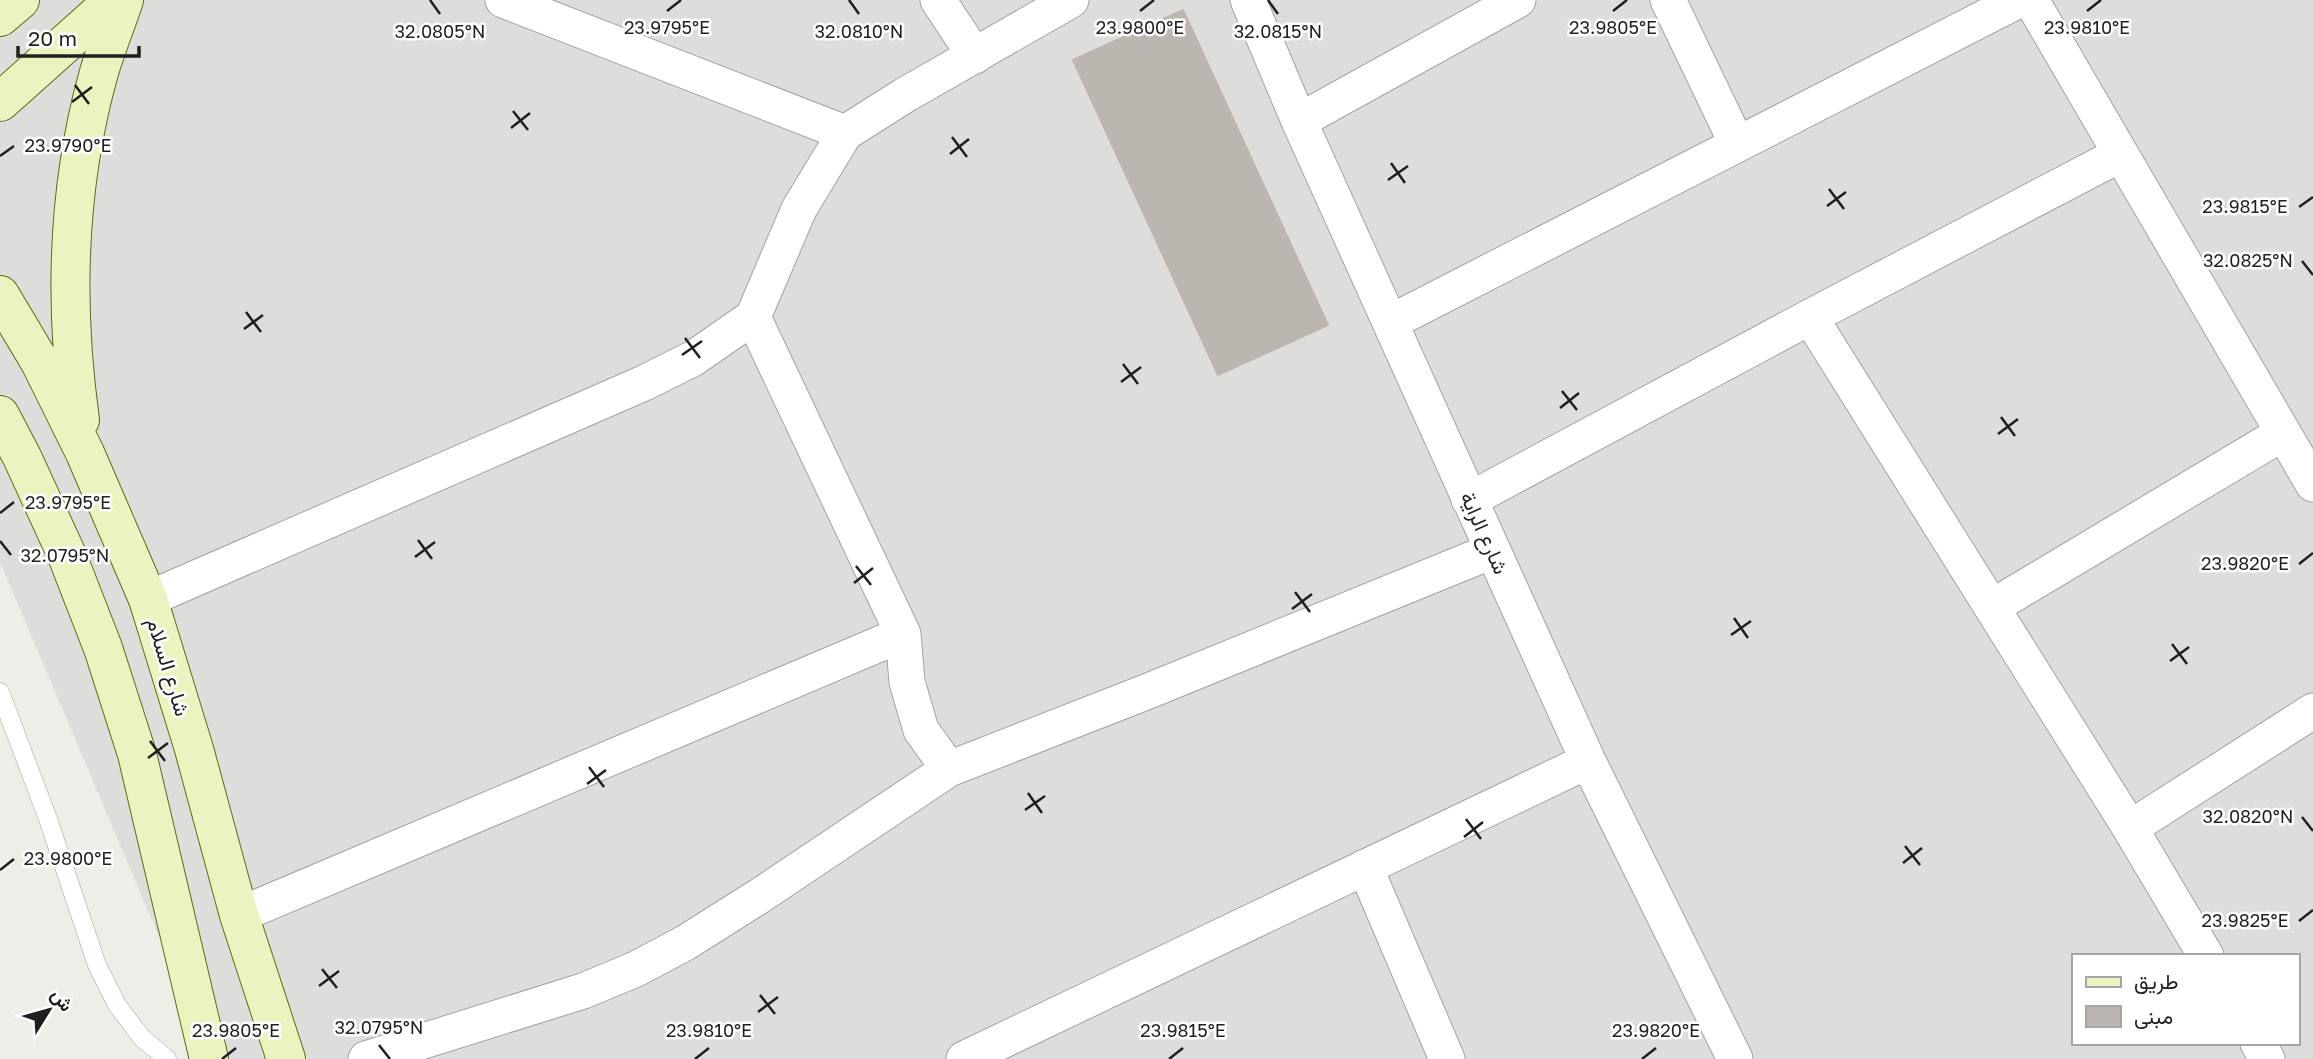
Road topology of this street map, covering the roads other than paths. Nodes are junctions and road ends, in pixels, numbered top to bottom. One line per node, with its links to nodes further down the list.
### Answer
1 (20, 0): 12 (main road)
2 (114, 0): 14 (main road)
3 (124, 0): 25 (main road)
4 (503, 0): 16 (street)
5 (938, 0): 13 (street)
6 (1071, 0): 13 (street)
7 (1248, 0): 15 (street, شارع الراية)
8 (1518, 0): 15 (street)
9 (1668, 0): 17 (street)
10 (2019, 0): 17 (street)
11 (2031, 0): 18 (street)
12 (0, 17)
13 (975, 56): 16 (street)
14 (0, 102)
15 (1298, 121): 22 (street, شارع الراية)
16 (845, 132): 20 (street)
17 (1737, 144): 22 (street)
18 (2119, 155): 21 (street); 24 (street)
19 (0, 295): 25 (main road, شارع السلام)
20 (753, 317): 29 (street); 31 (street)
21 (1810, 317): 27 (street); 30 (street)
22 (1391, 321): 27 (street, شارع الراية)
23 (0, 415): 41 (main road)
24 (2283, 433): 26 (street); 30 (street)
25 (85, 453): 29 (main road, شارع السلام)
26 (2313, 484)
27 (1469, 500): 28 (street, شارع الراية)
28 (1492, 551): 34 (street, شارع الراية); 35 (street)
29 (148, 599): 38 (main road, شارع السلام)
30 (1992, 607): 36 (street)
31 (903, 634): 35 (street); 38 (street)
32 (0, 692): 40 (lane)
33 (2313, 711): 36 (street)
34 (1588, 761): 37 (street); 46 (street, شارع الراية)
35 (949, 769): 43 (street)
36 (2130, 828): 39 (street)
37 (1365, 867): 44 (street); 45 (street)
38 (239, 915): 42 (main road, شارع السلام)
39 (2205, 954)
40 (167, 1059)
41 (209, 1059)
42 (286, 1059)
43 (366, 1059)
44 (964, 1059)
45 (1447, 1059)
46 (1735, 1059)

